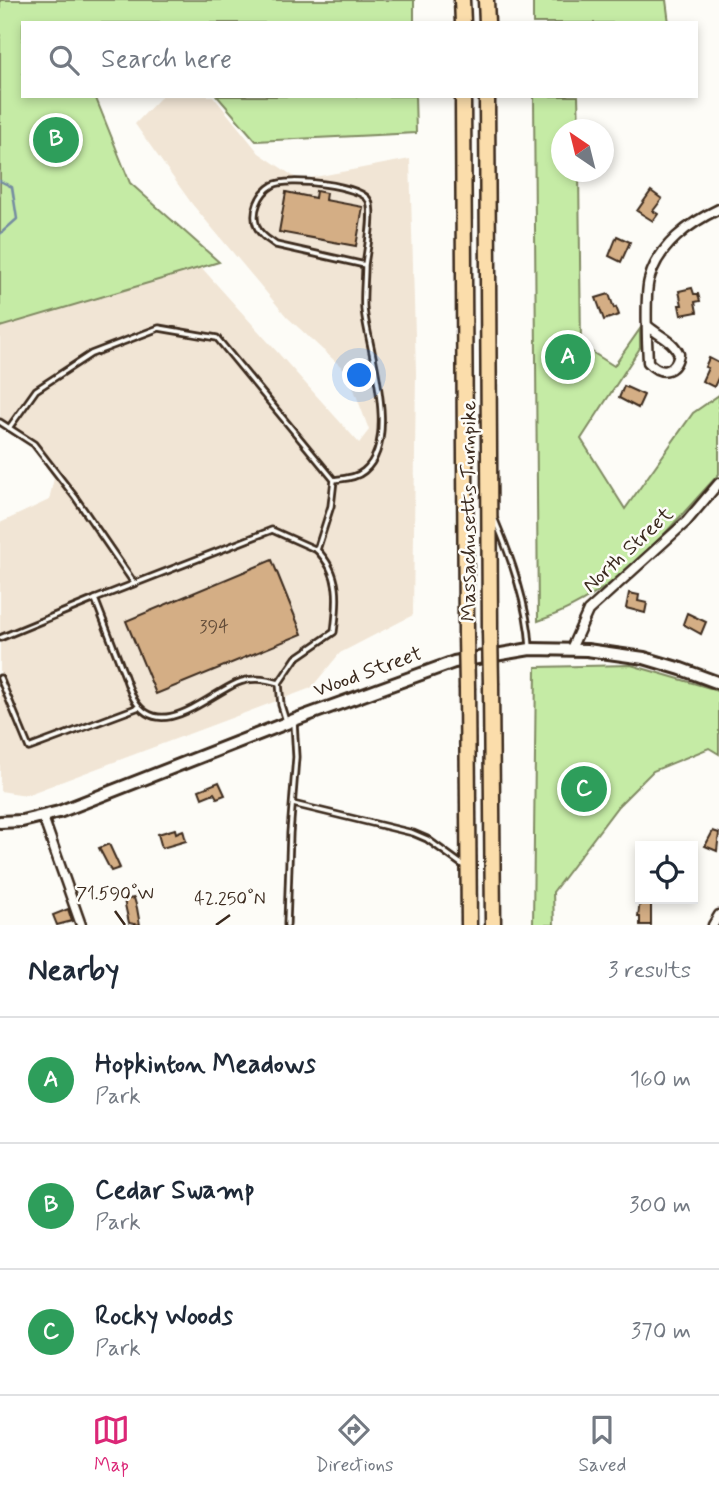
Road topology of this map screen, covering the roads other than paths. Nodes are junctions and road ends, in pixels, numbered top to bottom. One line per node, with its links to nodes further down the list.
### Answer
1 (462, 0): 3 (highway)
2 (486, 0): 4 (highway)
3 (463, 21)
4 (486, 21)
5 (463, 98): 29 (highway, Massachusetts Turnpike, bridge)
6 (487, 98): 14 (highway, Massachusetts Turnpike)
7 (719, 209): 9 (street)
8 (365, 265): 8 (lane); 12 (lane)
9 (648, 326): 9 (street)
10 (0, 422): 11 (lane)
11 (9, 428): 12 (lane); 16 (lane)
12 (334, 480): 15 (lane)
13 (719, 483): 20 (street, North Street)
14 (488, 507): 19 (lane); 34 (highway, Massachusetts Turnpike, bridge)
15 (317, 550): 16 (lane); 22 (lane)
16 (134, 583): 17 (lane)
17 (95, 598): 18 (lane); 24 (lane)
18 (0, 638)
19 (530, 649): 20 (main road, Wood Street); 25 (main road, Wood Street)
20 (571, 649): 23 (main road, Wood Street)
21 (0, 678): 24 (lane)
22 (279, 683): 24 (lane); 25 (lane)
23 (719, 683)
24 (139, 707)
25 (290, 721): 26 (lane); 27 (main road, Wood Street)
26 (292, 804): 29 (lane); 32 (lane)
27 (43, 817): 28 (main road, Wood Street); 31 (street)
28 (0, 822)
29 (469, 869): 33 (highway, Massachusetts Turnpike)
30 (719, 915): 35 (street)
31 (81, 925)
32 (287, 925)
33 (469, 925)
34 (493, 925)
35 (713, 925)

